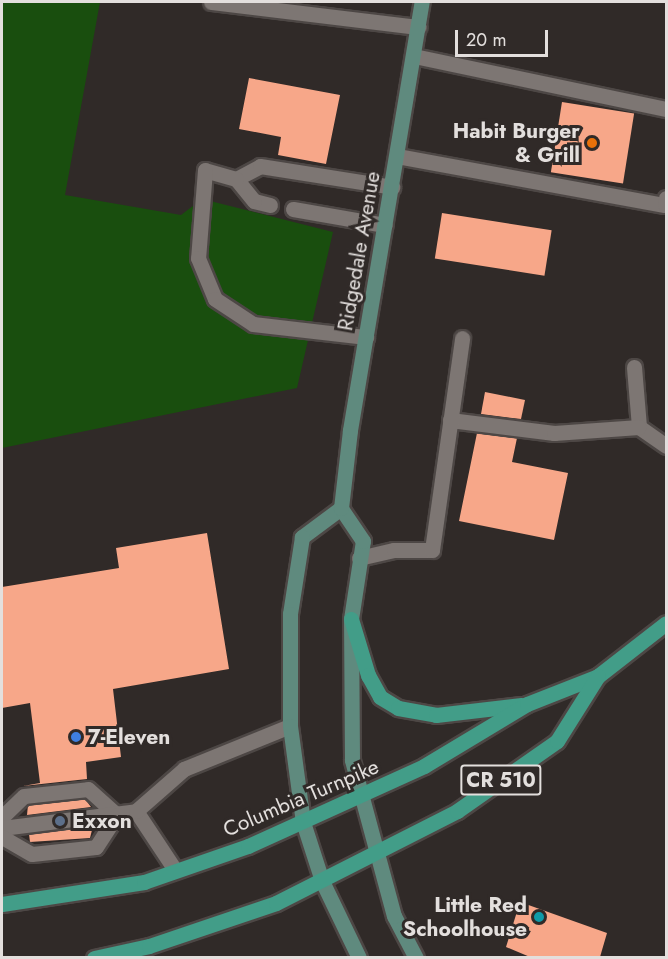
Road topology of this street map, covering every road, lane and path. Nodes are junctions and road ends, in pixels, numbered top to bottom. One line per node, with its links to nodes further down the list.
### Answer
1 (211, 2): 3 (lane)
2 (422, 2): 3 (main road, Ridgedale Avenue)
3 (418, 27): 4 (main road, Ridgedale Avenue)
4 (414, 56): 5 (lane); 6 (main road, Ridgedale Avenue)
5 (666, 109)
6 (397, 156): 8 (main road, Ridgedale Avenue); 9 (lane)
7 (236, 180): 8 (lane); 10 (lane); 13 (lane)
8 (392, 187): 12 (main road, Ridgedale Avenue)
9 (666, 198)
10 (270, 205)
11 (293, 209): 12 (lane)
12 (385, 225): 13 (main road, Ridgedale Avenue)
13 (366, 337): 19 (main road, Ridgedale Avenue)
14 (462, 338): 16 (lane)
15 (634, 367): 17 (lane)
16 (450, 420): 17 (lane); 20 (lane)
17 (639, 427): 18 (lane)
18 (666, 446)
19 (342, 508): 20 (main road); 25 (main road)
20 (359, 558): 21 (main road)
21 (351, 619): 24 (main road); 26 (main road)
22 (666, 623): 23 (main road, Columbia Turnpike / CR 510)
23 (598, 676): 24 (main road, Columbia Turnpike / CR 510); 33 (main road, Columbia Turnpike / CR 510)
24 (527, 704): 26 (main road, Columbia Turnpike / CR 510)
25 (290, 726): 27 (lane); 30 (main road)
26 (359, 797): 30 (main road, Columbia Turnpike / CR 510); 33 (main road)
27 (136, 811): 28 (lane); 34 (lane)
28 (117, 815): 29 (lane); 31 (lane); 32 (lane)
29 (2, 817)
30 (303, 822): 34 (main road, Columbia Turnpike / CR 510); 35 (main road)
31 (2, 828)
32 (2, 837)
33 (377, 855): 35 (main road, Columbia Turnpike / CR 510); 39 (main road)
34 (175, 870): 36 (main road, Columbia Turnpike / CR 510)
35 (322, 881): 37 (main road, Columbia Turnpike / CR 510); 38 (main road)
36 (2, 904)
37 (103, 957)
38 (359, 957)
39 (416, 957)

